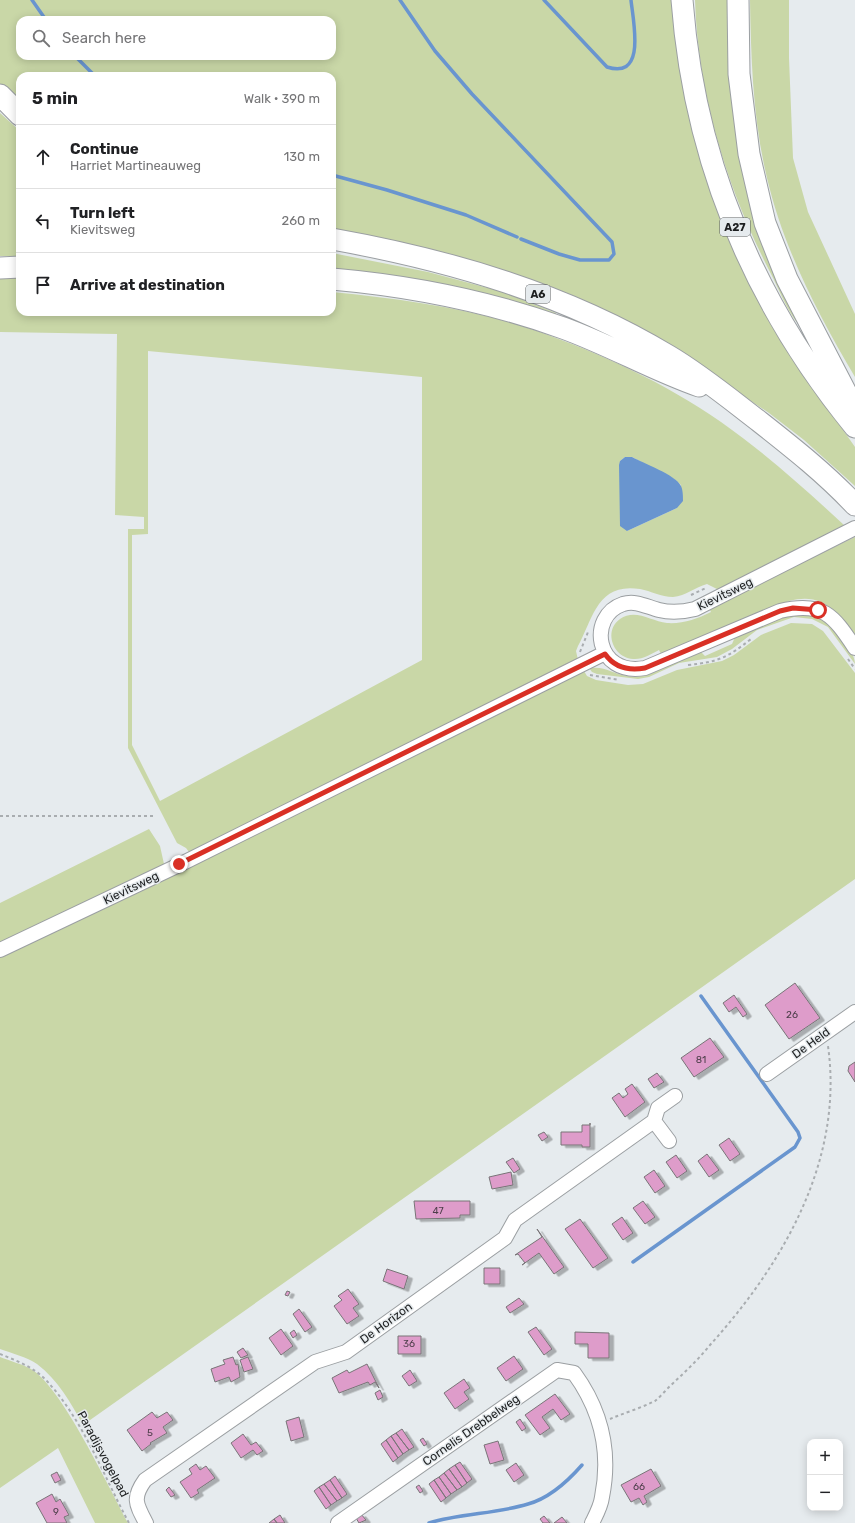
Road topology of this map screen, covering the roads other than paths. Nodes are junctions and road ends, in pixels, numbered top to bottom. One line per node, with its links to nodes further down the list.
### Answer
1 (682, 0): 11 (highway, A27)
2 (738, 0): 10 (highway, A27)
3 (0, 95): 4 (highway)
4 (16, 111)
5 (336, 240): 9 (highway, A6)
6 (16, 267): 7 (highway)
7 (0, 268)
8 (336, 279): 9 (highway, A6)
9 (725, 395): 12 (highway)
10 (855, 410)
11 (855, 427)
12 (855, 505)
13 (855, 528): 15 (street, Kievitsweg)
14 (851, 653): 15 (street)
15 (605, 654): 16 (street, Kievitsweg)
16 (0, 950)
17 (855, 1012): 18 (street, De Held)
18 (767, 1074)
19 (675, 1096): 20 (street, De Horizon)
20 (654, 1121): 21 (street); 22 (street, De Horizon)
21 (669, 1141)
22 (146, 1523)
23 (338, 1523): 24 (street, Cornelis Drebbelweg)
24 (592, 1523)

